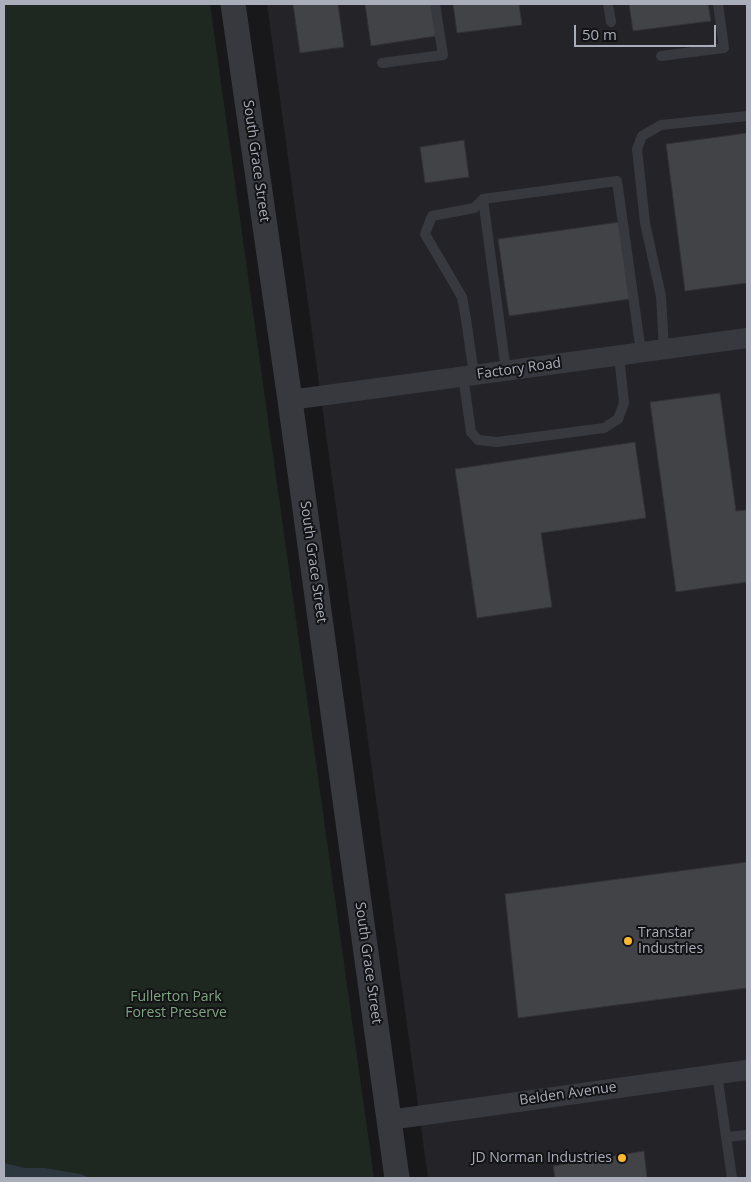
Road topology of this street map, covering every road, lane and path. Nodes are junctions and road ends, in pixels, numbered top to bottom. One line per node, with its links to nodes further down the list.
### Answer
1 (233, 4): 16 (street, South Grace Street)
2 (435, 4): 7 (lane)
3 (608, 4): 5 (lane)
4 (718, 4): 6 (lane)
5 (611, 22)
6 (661, 56)
7 (382, 63)
8 (747, 116): 11 (lane)
9 (482, 200): 12 (lane); 14 (lane); 15 (lane)
10 (747, 338): 11 (street, Factory Road)
11 (664, 349): 12 (street, Factory Road)
12 (641, 352): 13 (street, Factory Road)
13 (619, 355): 14 (street, Factory Road); 15 (lane)
14 (506, 371): 15 (street, Factory Road)
15 (469, 376): 16 (street, Factory Road)
16 (290, 400): 19 (street, South Grace Street)
17 (747, 1070): 18 (street, Belden Avenue)
18 (717, 1074): 19 (street, Belden Avenue); 21 (lane)
19 (389, 1120): 22 (street, South Grace Street)
20 (747, 1135): 21 (lane)
21 (726, 1138): 23 (lane)
22 (397, 1178)
23 (732, 1178)

